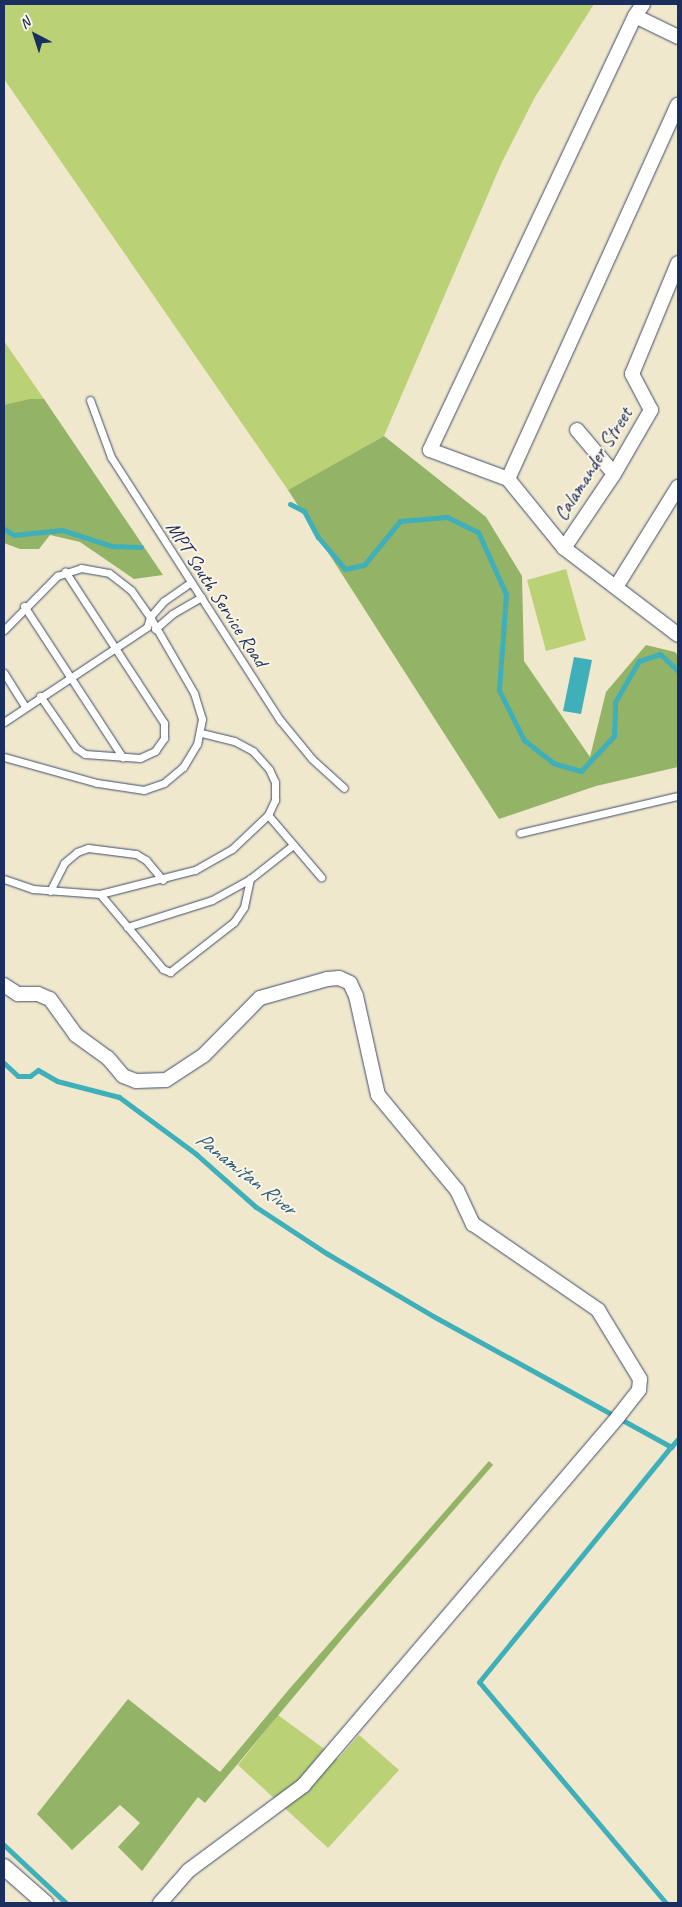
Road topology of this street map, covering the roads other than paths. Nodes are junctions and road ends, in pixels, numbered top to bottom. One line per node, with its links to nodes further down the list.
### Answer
1 (643, 4): 2 (street)
2 (635, 16): 3 (street); 9 (street)
3 (678, 37)
4 (676, 115): 9 (street)
5 (678, 263): 8 (street, Calamander Street)
6 (90, 400): 13 (lane, MPT South Service Road)
7 (577, 430): 8 (street)
8 (614, 474): 11 (street, Calamander Street)
9 (508, 479): 11 (street)
10 (678, 487): 14 (street)
11 (564, 548): 14 (street)
12 (65, 571): 16 (lane); 17 (lane); 22 (lane)
13 (191, 582): 15 (lane, MPT South Service Road); 17 (lane)
14 (616, 587): 21 (street)
15 (200, 597): 20 (lane); 31 (lane, MPT South Service Road)
16 (24, 606): 19 (lane); 24 (lane)
17 (150, 617): 18 (lane); 20 (lane)
18 (147, 627): 20 (lane); 22 (lane)
19 (4, 630)
20 (158, 630): 28 (lane)
21 (677, 631)
22 (115, 647): 24 (lane); 30 (lane)
23 (4, 673): 26 (lane)
24 (70, 676): 25 (lane); 30 (lane)
25 (40, 696): 26 (lane); 30 (lane)
26 (24, 705): 27 (lane)
27 (4, 722)
28 (201, 733): 29 (lane); 33 (lane)
29 (4, 757)
30 (122, 758)
31 (344, 788)
32 (678, 796): 34 (lane)
33 (268, 815): 35 (lane); 39 (lane)
34 (520, 833)
35 (293, 845): 36 (lane); 37 (lane)
36 (321, 877)
37 (250, 879): 42 (lane); 42 (lane)
38 (4, 880): 40 (lane)
39 (163, 880): 40 (lane); 41 (lane)
40 (50, 891): 41 (lane)
41 (100, 894): 42 (lane)
42 (127, 927)
43 (4, 986): 46 (street)
44 (4, 1867): 45 (street)
45 (45, 1903)
46 (160, 1903)

